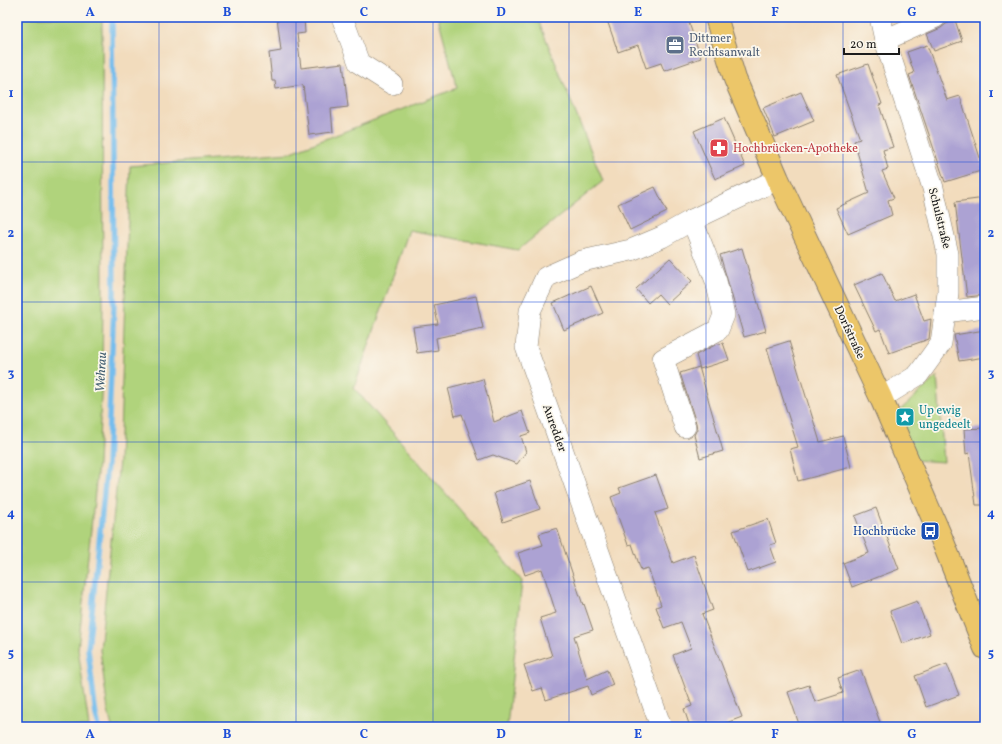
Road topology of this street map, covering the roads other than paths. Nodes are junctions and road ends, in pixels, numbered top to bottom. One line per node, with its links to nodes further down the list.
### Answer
1 (342, 17): 6 (street)
2 (716, 17): 7 (main road, Dorfstraße)
3 (880, 17): 5 (street, Schulstraße)
4 (936, 17): 5 (street)
5 (885, 40): 10 (street, Schulstraße)
6 (392, 84)
7 (778, 179): 8 (street, Auredder); 11 (main road, Dorfstraße)
8 (692, 220): 12 (street); 14 (street, Auredder)
9 (985, 307): 10 (street)
10 (945, 312): 11 (street, Schulstraße)
11 (881, 398): 13 (main road, Dorfstraße)
12 (685, 427)
13 (985, 648)
14 (661, 727)

